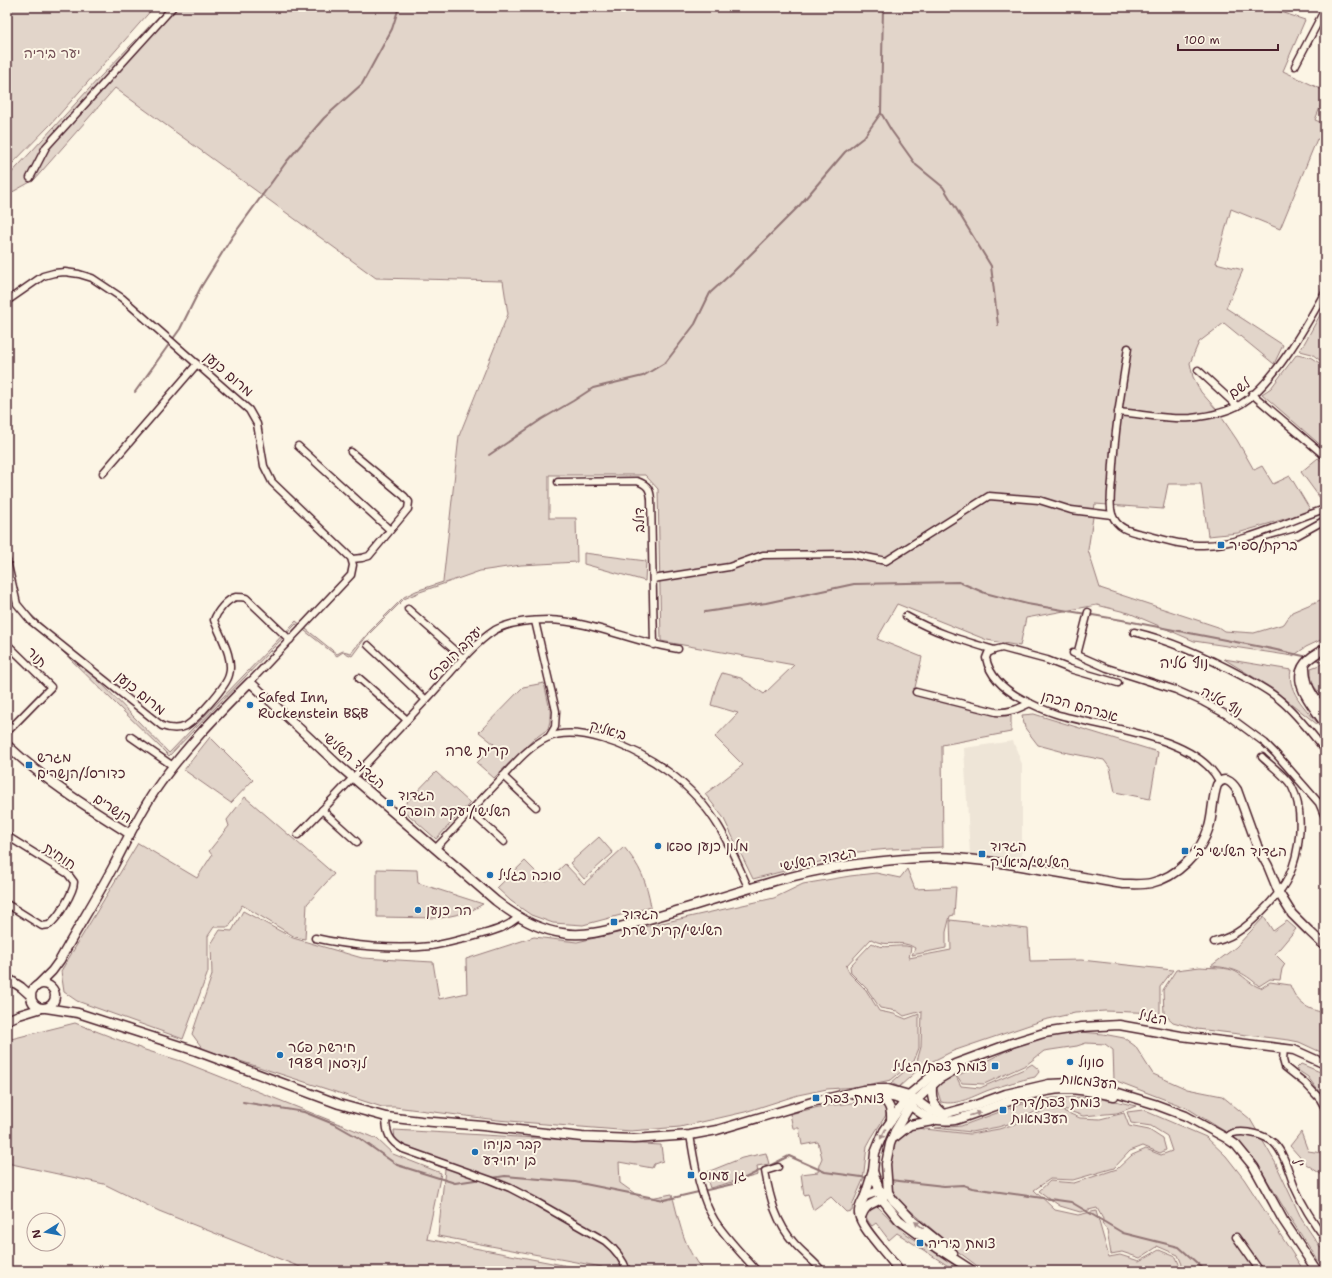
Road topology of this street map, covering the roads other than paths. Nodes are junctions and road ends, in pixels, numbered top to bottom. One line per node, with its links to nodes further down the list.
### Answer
1 (173, 7): 5 (street)
2 (1325, 9): 3 (street)
3 (1323, 17): 4 (street)
4 (1294, 66)
5 (30, 178)
6 (1325, 292): 11 (street, לשם)
7 (7, 301): 9 (street, מרום כנען)
8 (1128, 348): 13 (street)
9 (197, 364): 17 (street); 24 (street, מרום כנען)
10 (1198, 370): 12 (street)
11 (1252, 394): 12 (street, לשם); 16 (street)
12 (1237, 406): 13 (street, לשם)
13 (1118, 412): 20 (street)
14 (298, 446): 22 (street)
15 (352, 452): 22 (street)
16 (1325, 456)
17 (103, 473)
18 (558, 482): 26 (street, דולב)
19 (1325, 509): 20 (street)
20 (1112, 515): 26 (street)
21 (1325, 520): 23 (street)
22 (390, 530): 24 (street)
23 (1265, 544)
24 (352, 559): 32 (street)
25 (7, 561): 32 (street, מרום כנען)
26 (652, 579): 35 (street, דולב)
27 (408, 609): 39 (street)
28 (1088, 612): 63 (street, נוף טליה)
29 (906, 616): 38 (street)
30 (535, 621): 35 (street, יעקב הופרט); 39 (street, יעקב הופרט); 52 (street)
31 (1134, 632): 54 (street)
32 (290, 640): 42 (street)
33 (7, 644): 50 (street, תור)
34 (368, 645): 45 (street)
35 (654, 645): 37 (street, יעקב הופרט)
36 (1325, 649): 40 (street)
37 (678, 650)
38 (994, 650): 43 (street); 46 (street, אברהם הכהן)
39 (463, 658): 45 (street, יעקב הופרט)
40 (1305, 663): 47 (street); 49 (street)
41 (359, 678): 48 (street)
42 (250, 682): 56 (street); 58 (street, הגדוד השלישי)
43 (1118, 683)
44 (916, 692): 46 (street)
45 (426, 700): 48 (street, יעקב הופרט)
46 (1030, 703): 59 (street, אברהם הכהן)
47 (1325, 712)
48 (407, 720): 58 (street, יעקב הופרט)
49 (1325, 724)
50 (7, 732)
51 (131, 737): 56 (street)
52 (549, 737): 57 (street, ביאליק); 70 (street, ביאליק)
53 (7, 745): 64 (street, הנשרים)
54 (1325, 750)
55 (1262, 757): 71 (street)
56 (173, 766): 64 (street)
57 (503, 776): 60 (street); 62 (street, ביאליק)
58 (354, 777): 61 (street); 69 (street, הגדוד השלישי)
59 (1219, 781): 70 (street, הגדוד השלישי); 71 (street)
60 (536, 807)
61 (322, 810): 65 (street); 67 (street)
62 (470, 811): 68 (street); 69 (street, ביאליק)
63 (1325, 817)
64 (130, 834): 77 (street)
65 (298, 835)
66 (7, 836): 72 (street, חוחית)
67 (357, 842)
68 (504, 842)
69 (436, 848): 73 (street, הגדוד השלישי)
70 (749, 889): 73 (street, הגדוד השלישי)
71 (1279, 893): 75 (street); 76 (street)
72 (7, 904)
73 (519, 917): 74 (street)
74 (315, 938)
75 (1214, 942)
76 (1325, 946)
77 (60, 960): 80 (street); 81 (street)
78 (7, 978): 79 (street)
79 (16, 983): 80 (street); 82 (street)
80 (36, 986): 81 (street); 82 (street)
81 (54, 993): 83 (street); 84 (street)
82 (31, 997): 83 (street); 85 (street)
83 (45, 1008): 84 (street); 85 (street)
84 (78, 1013): 96 (street)
85 (10, 1018)
86 (1284, 1048): 87 (street, הגליל); 88 (street, הגליל); 94 (street)
87 (977, 1057): 89 (street, הגליל); 92 (street, הגליל)
88 (1325, 1064)
89 (932, 1088): 92 (street, הגליל); 95 (street)
90 (851, 1094): 91 (street); 92 (street); 99 (street)
91 (880, 1096): 92 (street); 97 (street)
92 (910, 1101): 95 (street); 97 (street); 98 (street, העצמאות); 101 (street)
93 (1154, 1104): 95 (street, העצמאות); 98 (street, העצמאות, one-way to 93); 100 (street, העצמאות)
94 (1325, 1108)
95 (944, 1114)
96 (386, 1117): 99 (street); 111 (street)
97 (891, 1121): 103 (street, one-way to 103)
98 (937, 1121): 101 (street)
99 (690, 1135): 112 (street)
100 (1226, 1138): 109 (street, ל'); 116 (street, העצמאות)
101 (891, 1140): 104 (street)
102 (778, 1167): 113 (street)
103 (873, 1171): 105 (street); 106 (street)
104 (888, 1192): 105 (street); 110 (street, one-way to 104)
105 (880, 1195): 106 (street); 107 (street); 110 (street)
106 (865, 1196): 107 (street)
107 (860, 1219): 114 (street)
108 (1236, 1237): 115 (street)
109 (1325, 1238)
110 (971, 1270)
111 (627, 1271)
112 (757, 1271)
113 (822, 1271)
114 (899, 1271)
115 (1260, 1271)
116 (1317, 1271)

